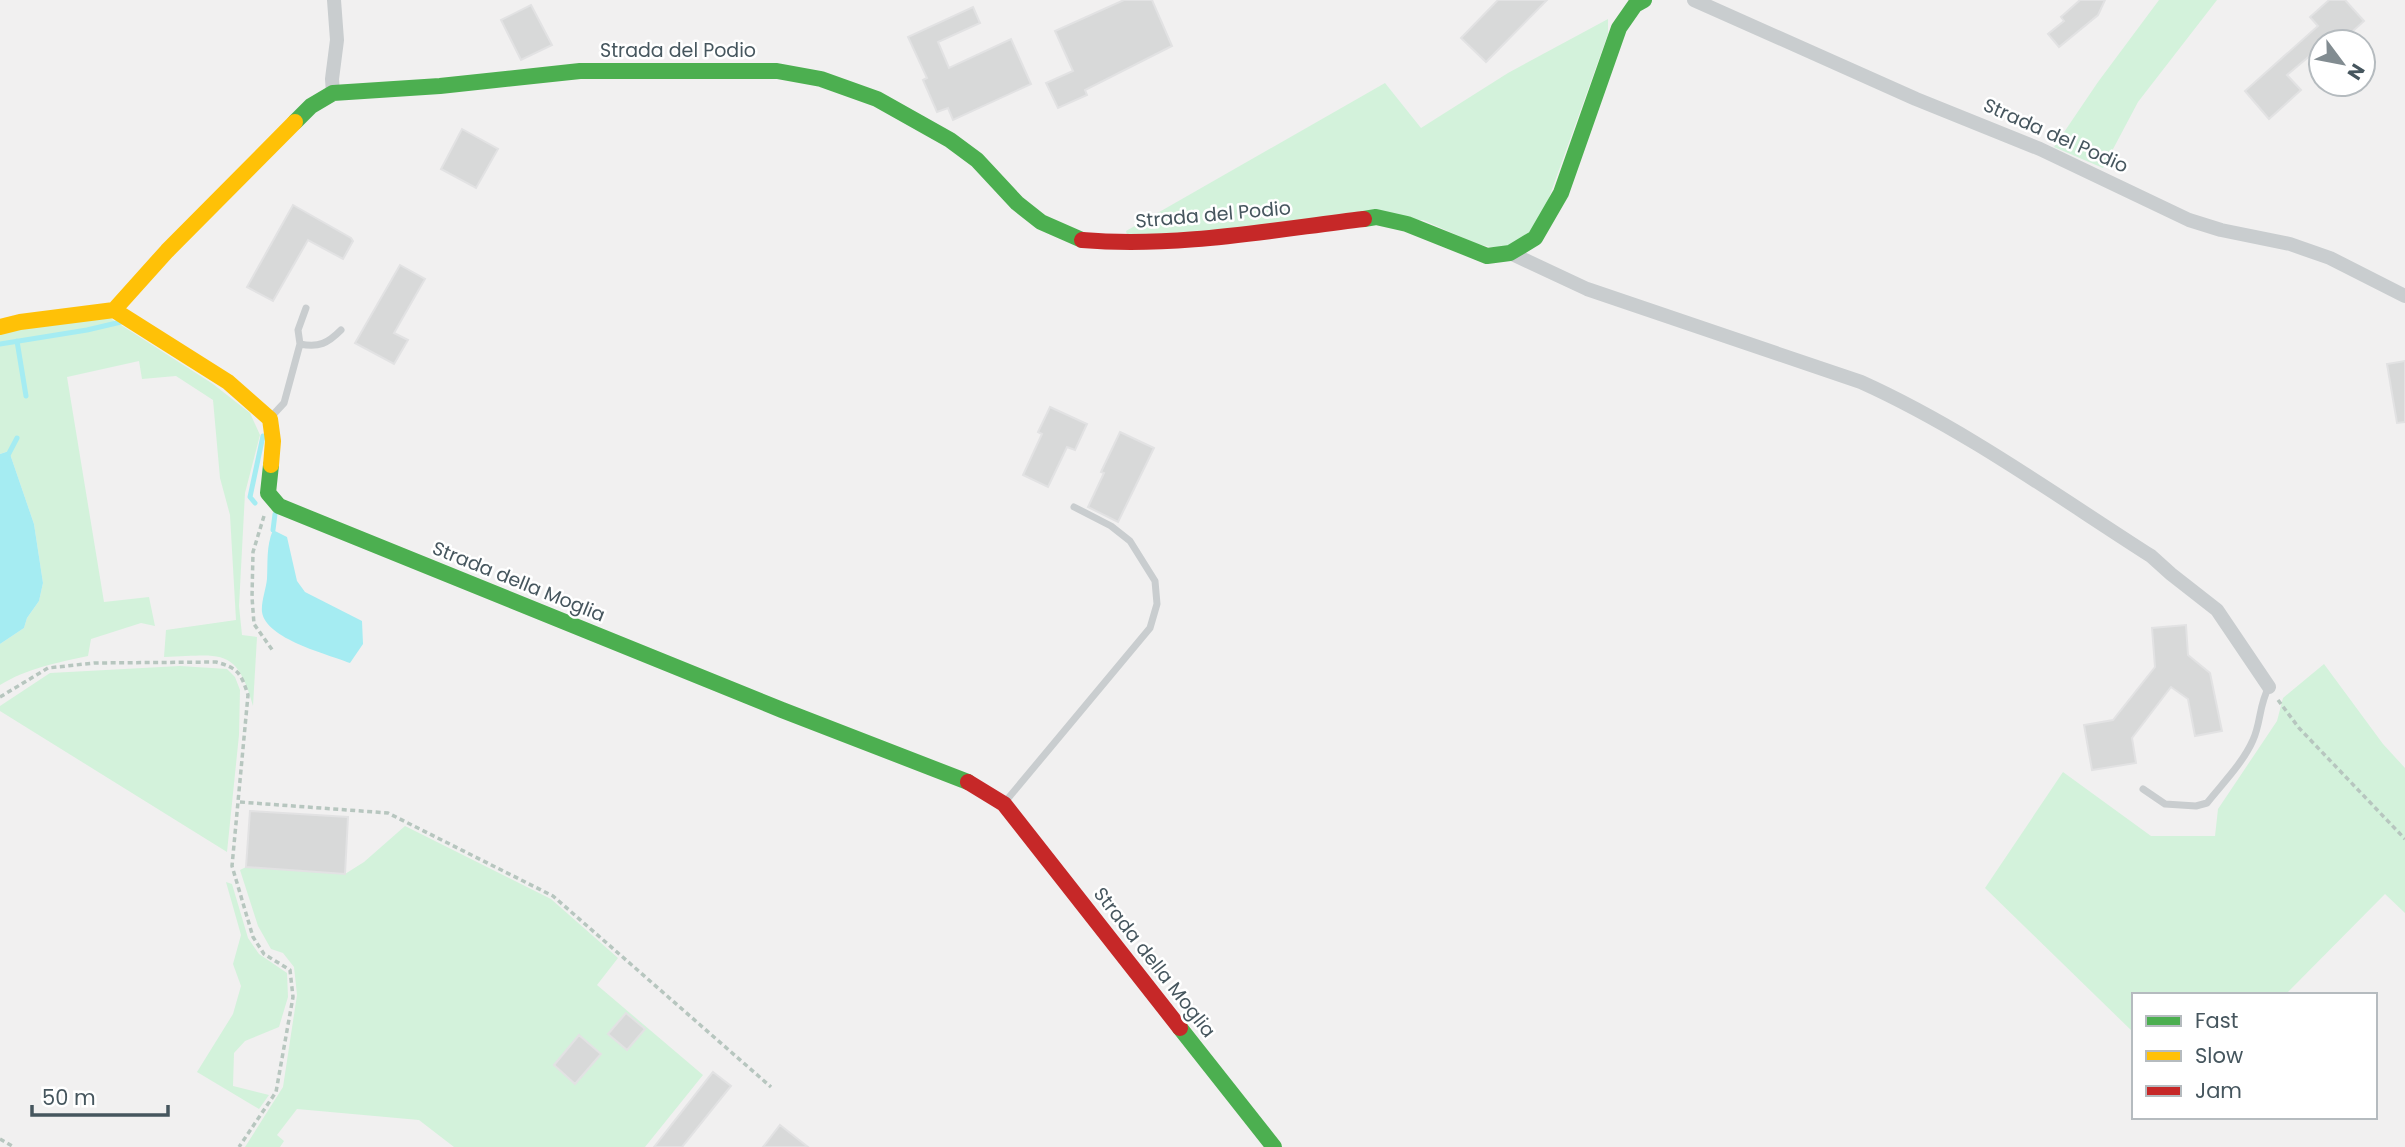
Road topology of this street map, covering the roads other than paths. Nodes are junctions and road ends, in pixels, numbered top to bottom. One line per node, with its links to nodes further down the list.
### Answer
1 (334, 0): 4 (street)
2 (1644, 0): 5 (street)
3 (1694, 0): 6 (street, Strada del Podio)
4 (333, 93): 5 (street, Strada del Podio); 8 (street)
5 (1510, 253): 14 (street)
6 (2405, 296)
7 (306, 308): 11 (lane)
8 (114, 310): 9 (street); 12 (street)
9 (0, 327)
10 (341, 330): 11 (lane)
11 (300, 344): 12 (lane)
12 (270, 419): 16 (street, Strada della Moglia)
13 (1074, 508): 16 (lane)
14 (2269, 687): 15 (lane)
15 (2143, 789)
16 (1003, 804): 17 (street, Strada della Moglia)
17 (1274, 1147)

